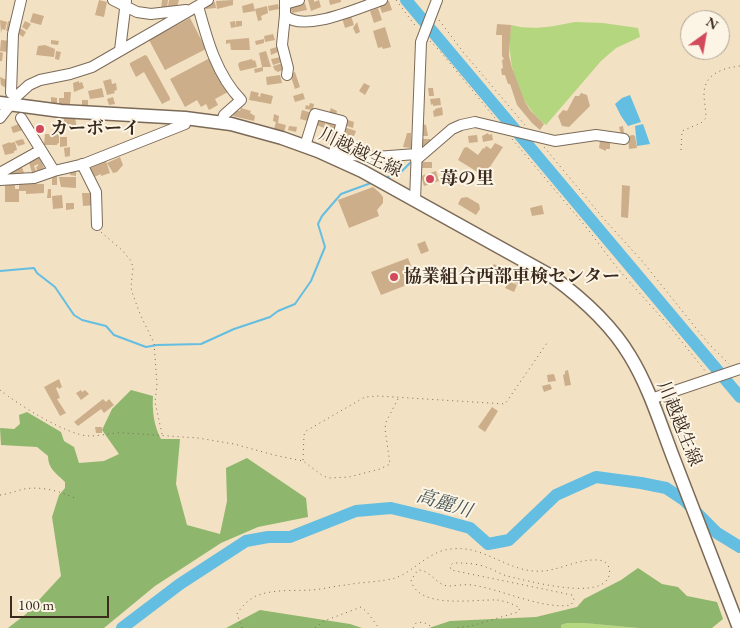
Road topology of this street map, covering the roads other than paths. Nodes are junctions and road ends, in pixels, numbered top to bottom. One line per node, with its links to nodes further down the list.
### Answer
1 (21, 0): 12 (street)
2 (113, 0): 7 (street)
3 (208, 0): 9 (street)
4 (299, 0): 8 (street)
5 (382, 0): 8 (street)
6 (437, 0): 21 (street)
7 (125, 3): 9 (street); 10 (street)
8 (285, 6): 11 (street)
9 (193, 8): 10 (street); 16 (street)
10 (120, 50): 12 (street)
11 (287, 75)
12 (7, 100): 13 (street); 15 (main road, 川越越生線)
13 (0, 118)
14 (21, 118): 19 (street)
15 (185, 118): 16 (main road, 川越越生線); 22 (street)
16 (222, 123): 18 (main road, 川越越生線)
17 (624, 139): 21 (street)
18 (305, 146): 20 (main road, 川越越生線); 20 (street)
19 (41, 150): 23 (street); 24 (street)
20 (331, 156): 21 (street); 26 (main road, 川越越生線)
21 (416, 157): 26 (street)
22 (82, 164): 23 (street); 27 (street)
23 (54, 171): 25 (street)
24 (0, 173)
25 (0, 180)
26 (415, 200): 29 (main road, 川越越生線)
27 (97, 225)
28 (736, 371): 29 (street)
29 (651, 399): 30 (main road, 川越越生線)
30 (739, 628)

